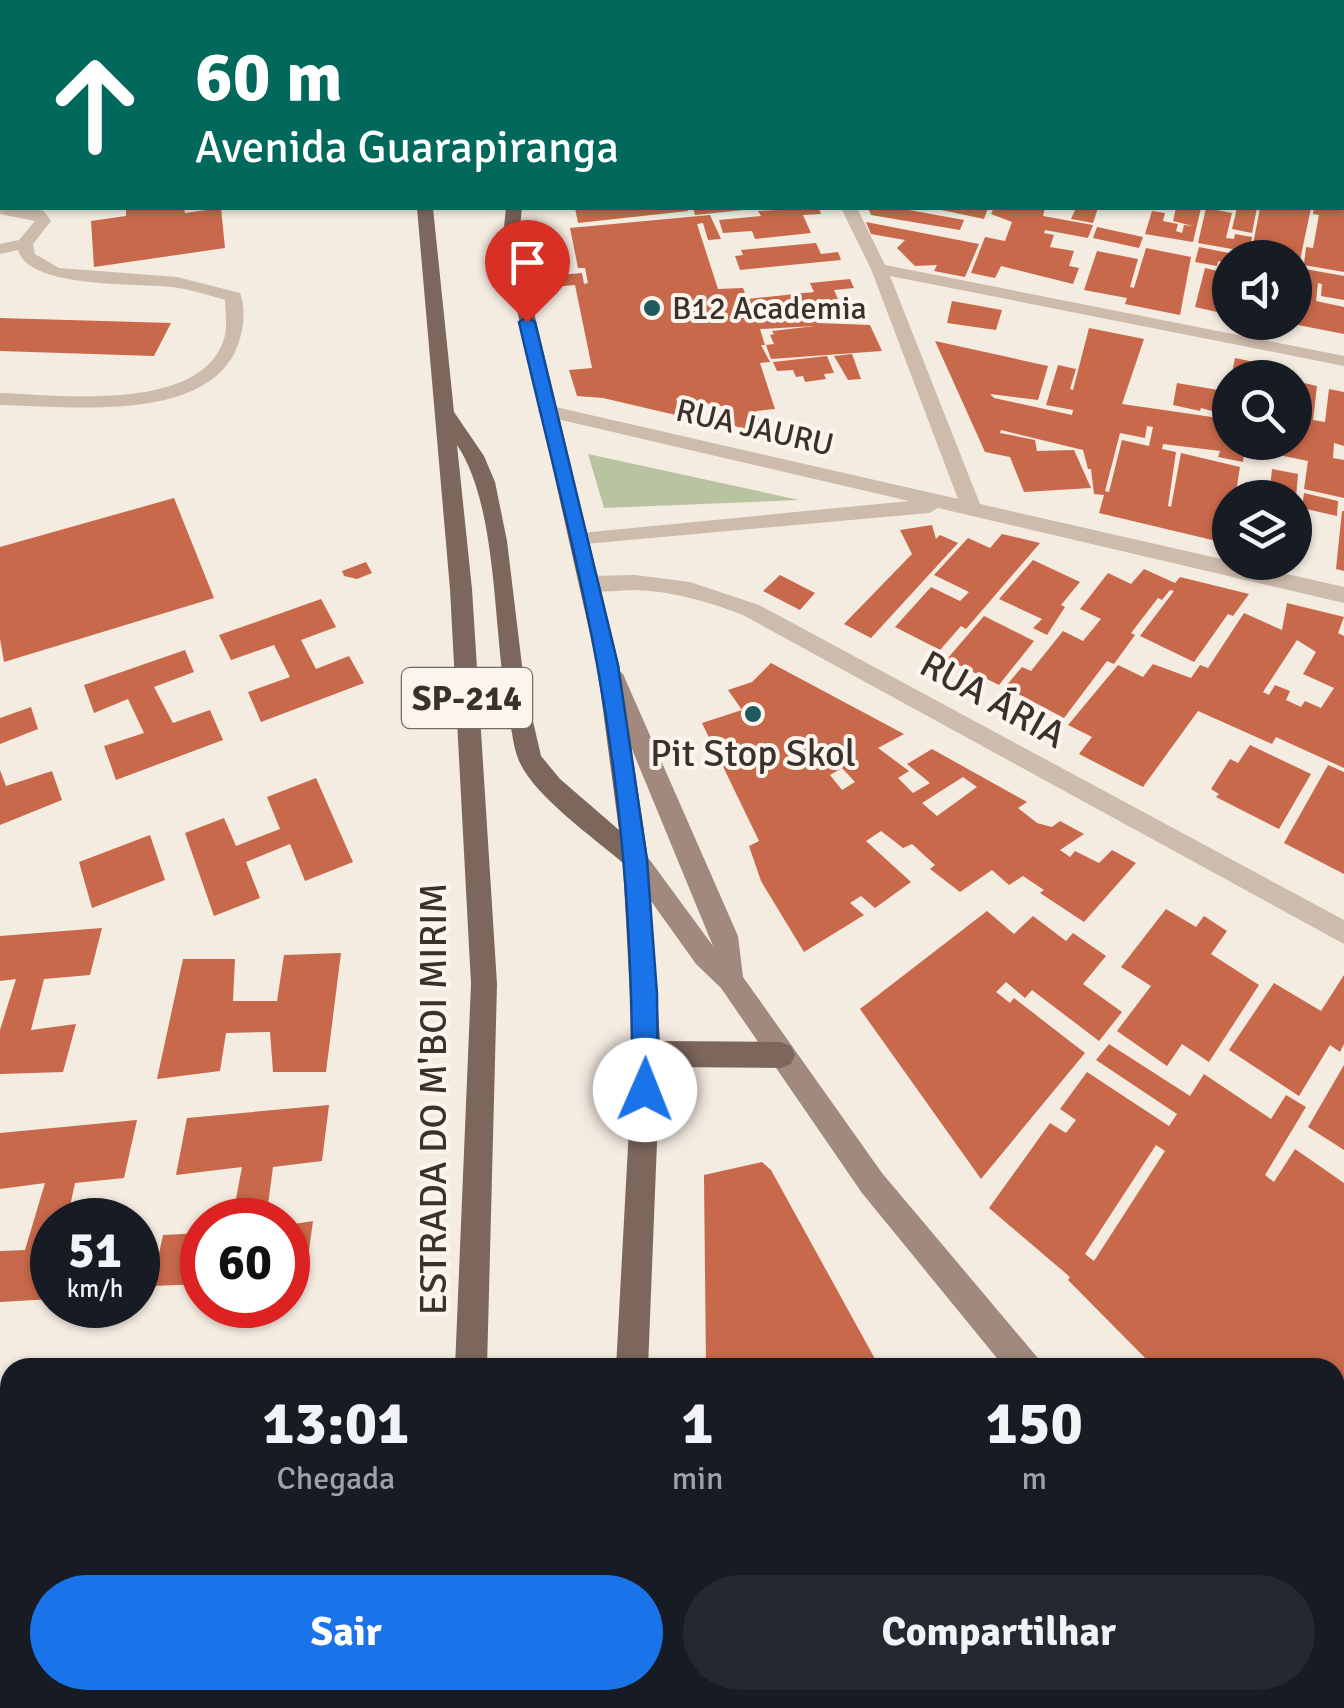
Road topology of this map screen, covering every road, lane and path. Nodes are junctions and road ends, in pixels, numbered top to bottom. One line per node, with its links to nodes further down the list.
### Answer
1 (8, 210): 5 (street)
2 (425, 210): 11 (main road, ESTRADA DO M'BOI MIRIM)
3 (514, 210): 10 (main road)
4 (851, 210): 7 (street)
5 (25, 244): 6 (street); 9 (street)
6 (0, 249)
7 (878, 269): 8 (street); 13 (street)
8 (1344, 360)
9 (0, 399)
10 (547, 411): 12 (street, RUA JAURU); 14 (main road)
11 (444, 412): 18 (main road); 23 (main road, ESTRADA DO M'BOI MIRIM / SP-214)
12 (949, 504): 13 (street, RUA JAURU); 14 (street, RUA JAURU)
13 (972, 509): 16 (street, RUA JAURU)
14 (581, 540): 15 (main road)
15 (590, 583): 17 (main road); 19 (street, RUA ÁRIA)
16 (1344, 595)
17 (608, 665): 18 (main road); 20 (main road)
18 (635, 860): 20 (main road); 21 (main road)
19 (1344, 933)
20 (730, 980): 22 (main road)
21 (647, 1054): 22 (main road); 24 (main road)
22 (781, 1055): 25 (main road)
23 (471, 1358)
24 (632, 1358)
25 (1018, 1358)

